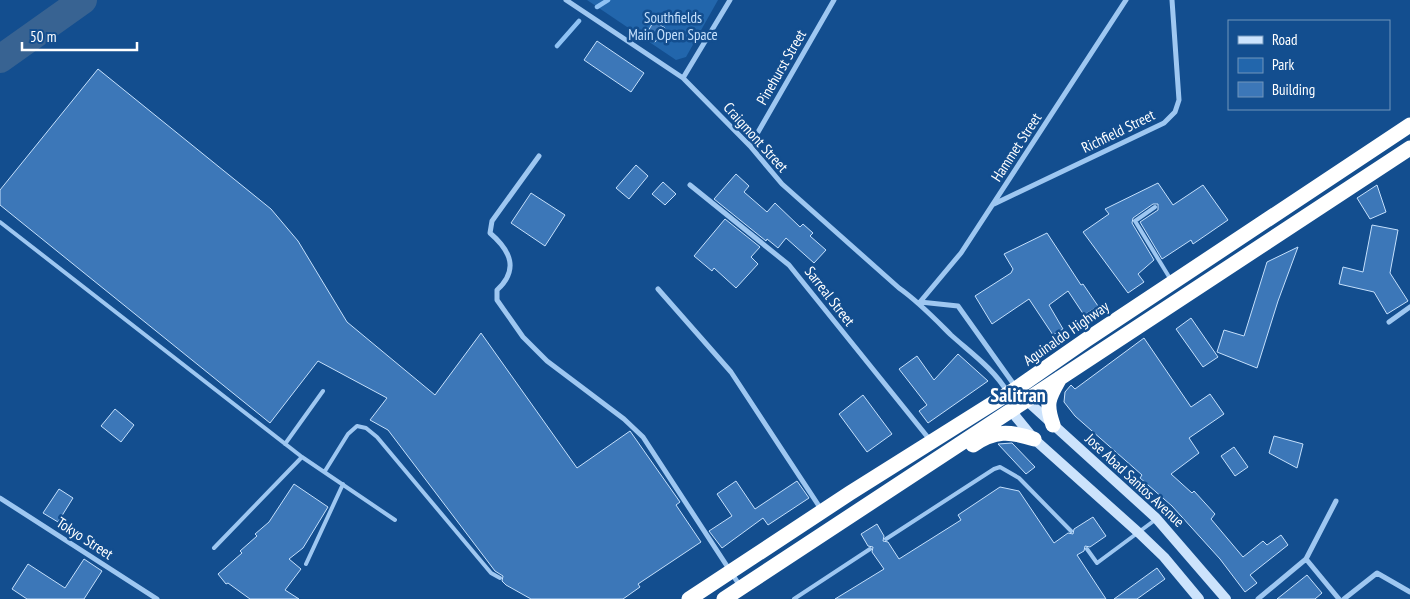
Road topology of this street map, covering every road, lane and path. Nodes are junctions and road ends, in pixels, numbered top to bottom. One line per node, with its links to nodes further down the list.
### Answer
1 (566, 0): 6 (street, Craigmont Street)
2 (730, 0): 6 (street)
3 (834, 0): 8 (street, Pinehurst Street)
4 (1126, 0): 12 (street, Hammet Street)
5 (1172, 0): 12 (street, Richfield Street)
6 (683, 78): 8 (street, Craigmont Street)
7 (1410, 125): 15 (highway, Aguinaldo Highway)
8 (750, 146): 18 (street, Craigmont Street)
9 (1410, 148): 17 (highway, Aguinaldo Highway)
10 (539, 156): 45 (street)
11 (690, 185): 26 (street, Sarreal Street)
12 (994, 204): 18 (street, Hammet Street)
13 (1155, 207): 15 (lane)
14 (0, 222): 27 (lane)
15 (1173, 282): 17 (lane); 23 (highway, Aguinaldo Highway)
16 (658, 289): 34 (street)
17 (1184, 298): 21 (highway, Aguinaldo Highway)
18 (920, 302): 23 (street, Craigmont Street); 23 (street, Craigmont Street)
19 (1410, 307): 20 (street)
20 (1389, 322)
21 (1061, 376): 23 (highway, Aguinaldo Highway); 24 (highway)
22 (323, 391): 27 (lane)
23 (1016, 398): 24 (main road, Jose Abad Santos Avenue); 25 (main road); 26 (highway, Aguinaldo Highway); 31 (highway, Aguinaldo Highway)
24 (1053, 425): 35 (main road, Jose Abad Santos Avenue)
25 (1034, 439): 31 (highway); 38 (main road)
26 (931, 442): 34 (highway, Aguinaldo Highway)
27 (285, 444): 28 (lane)
28 (302, 457): 29 (lane); 40 (lane)
29 (324, 470): 30 (lane); 46 (lane)
30 (343, 484): 36 (lane); 44 (lane)
31 (894, 487): 49 (highway, Aguinaldo Highway)
32 (0, 498): 50 (street, Tokyo Street)
33 (1336, 501): 43 (street)
34 (822, 512): 45 (highway, Aguinaldo Highway)
35 (1156, 518): 38 (lane); 54 (main road, Jose Abad Santos Avenue)
36 (395, 520)
37 (1071, 531): 39 (lane)
38 (1139, 533): 42 (lane); 53 (main road)
39 (886, 539)
40 (214, 548)
41 (870, 549): 52 (lane)
42 (1087, 549)
43 (1306, 559): 55 (street); 56 (street)
44 (306, 564)
45 (730, 572): 47 (highway, Aguinaldo Highway); 49 (street)
46 (500, 578)
47 (716, 581): 49 (lane); 51 (highway, Aguinaldo Highway)
48 (1410, 592): 57 (street)
49 (729, 596)
50 (157, 599)
51 (689, 599)
52 (794, 599)
53 (1199, 599)
54 (1226, 599)
55 (1258, 599)
56 (1339, 599)
57 (1344, 599)

